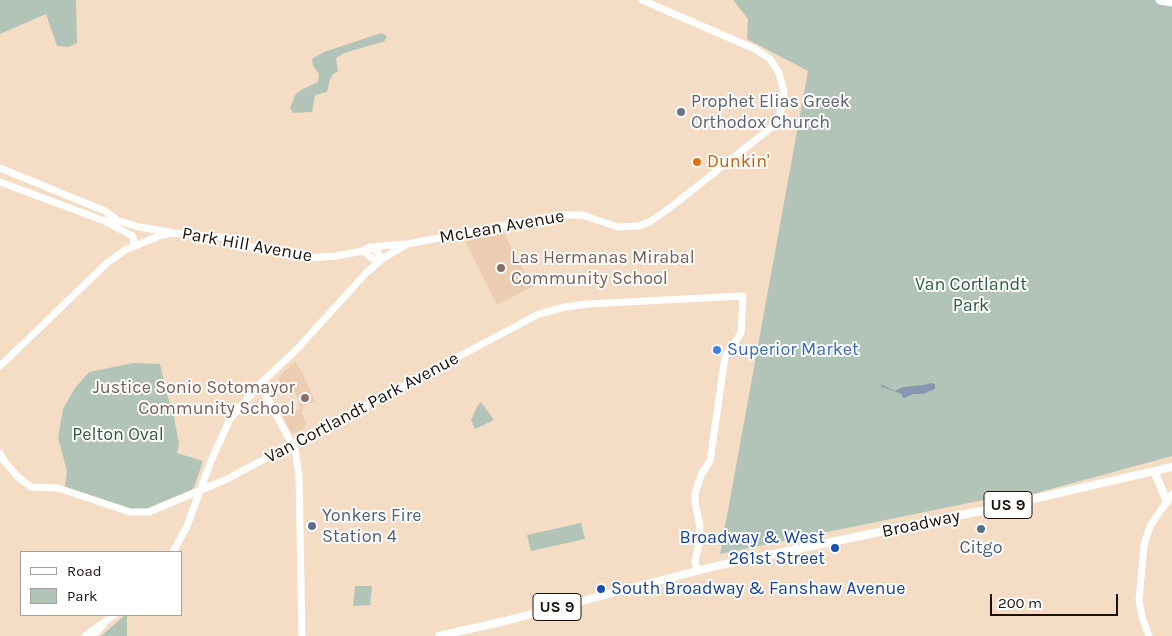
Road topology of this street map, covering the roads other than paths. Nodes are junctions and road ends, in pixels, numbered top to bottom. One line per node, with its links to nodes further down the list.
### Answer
1 (642, 0): 9 (street, McLean Avenue)
2 (1160, 0): 3 (highway)
3 (1172, 2)
4 (0, 168): 7 (street)
5 (0, 182): 6 (street)
6 (102, 220): 7 (street); 10 (street)
7 (119, 221): 8 (street)
8 (172, 233): 10 (street, Park Hill Avenue); 11 (street, Park Hill Avenue)
9 (407, 244): 11 (street, Park Hill Avenue); 12 (street, McLean Avenue)
10 (134, 245): 13 (street, Park Hill Avenue)
11 (366, 249): 12 (street)
12 (380, 260): 14 (street, McLean Avenue)
13 (0, 366)
14 (260, 384): 15 (street); 19 (street, McLean Avenue)
15 (293, 444): 19 (street, Van Cortlandt Park Avenue); 23 (street, Van Cortlandt Park Avenue); 28 (street)
16 (0, 453): 19 (street, Van Cortlandt Park Avenue)
17 (1172, 467): 18 (main road, Broadway / US 9)
18 (1154, 471): 21 (main road); 23 (main road, Broadway / US 9)
19 (200, 491): 22 (street, McLean Avenue)
20 (1172, 494): 21 (street)
21 (1167, 502): 30 (street)
22 (174, 551)
23 (697, 570): 29 (main road, US 9)
24 (113, 616): 25 (street)
25 (105, 622): 26 (street); 27 (street)
26 (85, 636)
27 (93, 636)
28 (302, 636)
29 (439, 636)
30 (1149, 636)

